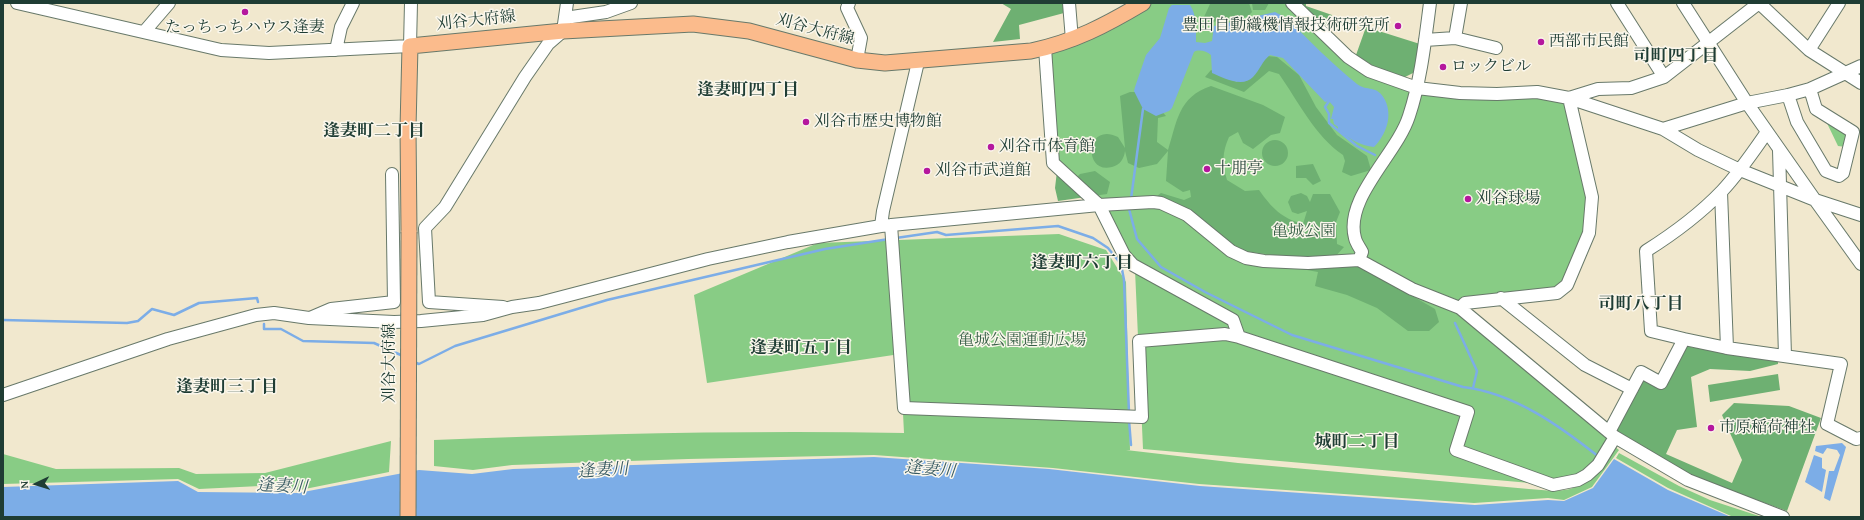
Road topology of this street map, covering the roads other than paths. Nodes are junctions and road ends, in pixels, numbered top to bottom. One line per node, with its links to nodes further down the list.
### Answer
1 (17, 3): 17 (street)
2 (169, 3): 17 (street)
3 (353, 3): 25 (street)
4 (411, 3): 22 (street)
5 (567, 3): 16 (street)
6 (632, 3): 16 (street)
7 (849, 3): 27 (street)
8 (1069, 3): 19 (street)
9 (1143, 3): 19 (main road, 刈谷大府線)
10 (1292, 3): 33 (street)
11 (1430, 3): 20 (street)
12 (1461, 3): 18 (street)
13 (1617, 3): 31 (street)
14 (1683, 3): 21 (street)
15 (1839, 3): 26 (street)
16 (564, 25): 22 (main road, 刈谷大府線); 27 (main road, 刈谷大府線); 52 (street)
17 (144, 32): 25 (street)
18 (1455, 38): 20 (street); 24 (street)
19 (1072, 40): 23 (main road, 刈谷大府線)
20 (1425, 40): 33 (street)
21 (1710, 43): 26 (street); 31 (street); 37 (street)
22 (410, 46): 25 (street); 63 (main road, 刈谷大府線, bridge)
23 (1045, 48): 28 (main road, 刈谷大府線); 46 (street)
24 (1496, 48)
25 (336, 50)
26 (1809, 50): 30 (street)
27 (857, 60): 28 (main road, 刈谷大府線)
28 (918, 62): 48 (street)
29 (1861, 66): 30 (street)
30 (1846, 73): 32 (street); 34 (street)
31 (1664, 77): 36 (street)
32 (1861, 83)
33 (1417, 88): 36 (street); 49 (street)
34 (1810, 89): 35 (street); 35 (street)
35 (1788, 95): 37 (street)
36 (1569, 98): 38 (street); 51 (street)
37 (1747, 103): 38 (street); 39 (street)
38 (1662, 129): 41 (street)
39 (1767, 132): 40 (street); 41 (street)
40 (1780, 150): 43 (street); 45 (street)
41 (1740, 170): 43 (street); 44 (street)
42 (392, 174): 54 (street)
43 (1779, 184): 45 (street); 58 (street)
44 (1721, 192): 56 (street); 57 (street)
45 (1815, 200): 47 (street); 50 (street)
46 (1099, 205): 48 (street); 49 (street); 55 (street)
47 (1861, 215)
48 (886, 226): 52 (street); 55 (street)
49 (1359, 260): 53 (street)
50 (1861, 264)
51 (1501, 298): 53 (street); 59 (street)
52 (512, 307): 54 (street)
53 (1460, 308): 61 (street)
54 (309, 318): 60 (street)
55 (1239, 338): 61 (street)
56 (1684, 338): 57 (street); 59 (street)
57 (1727, 348): 58 (street)
58 (1785, 356): 62 (street)
59 (1632, 389): 61 (street)
60 (3, 395)
61 (1612, 434): 64 (street)
62 (1861, 438)
63 (408, 517)
64 (1783, 517)

